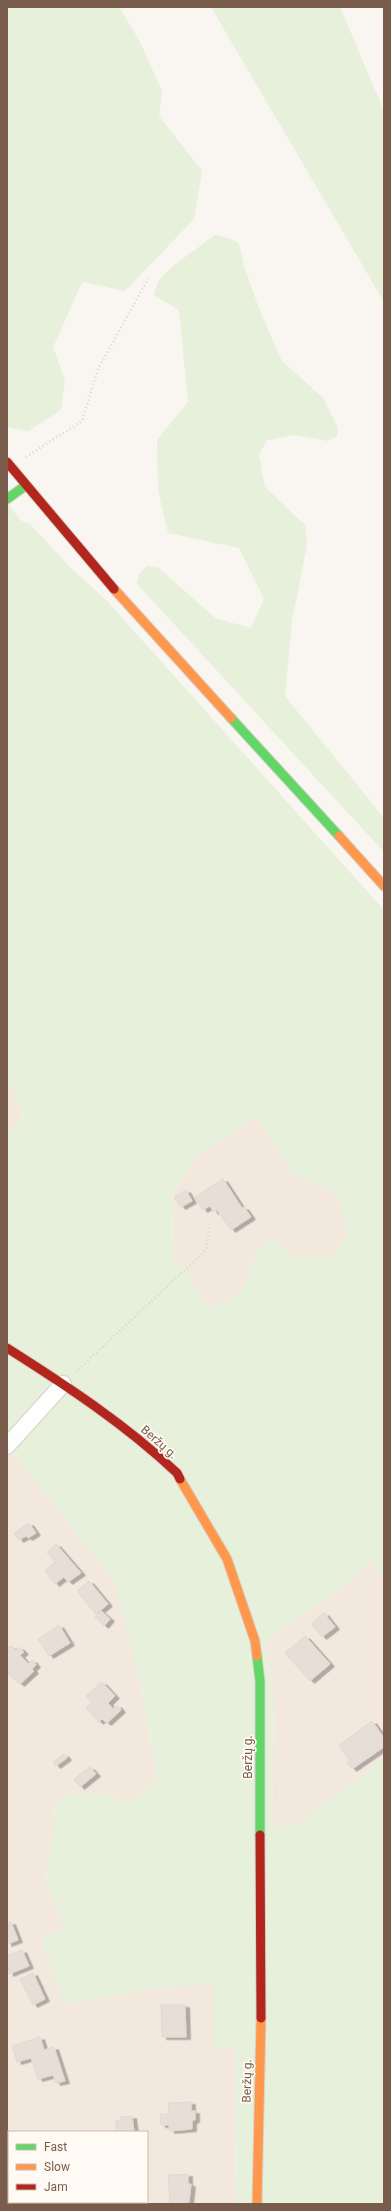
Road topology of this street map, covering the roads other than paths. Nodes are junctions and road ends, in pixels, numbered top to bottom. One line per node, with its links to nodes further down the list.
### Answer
1 (8, 468): 2 (main road)
2 (25, 486): 3 (main road); 4 (main road)
3 (7, 499)
4 (384, 886)
5 (7, 1348): 6 (main road, Beržų g.)
6 (63, 1384): 7 (street); 8 (main road, Beržų g.)
7 (7, 1446)
8 (257, 2204)

